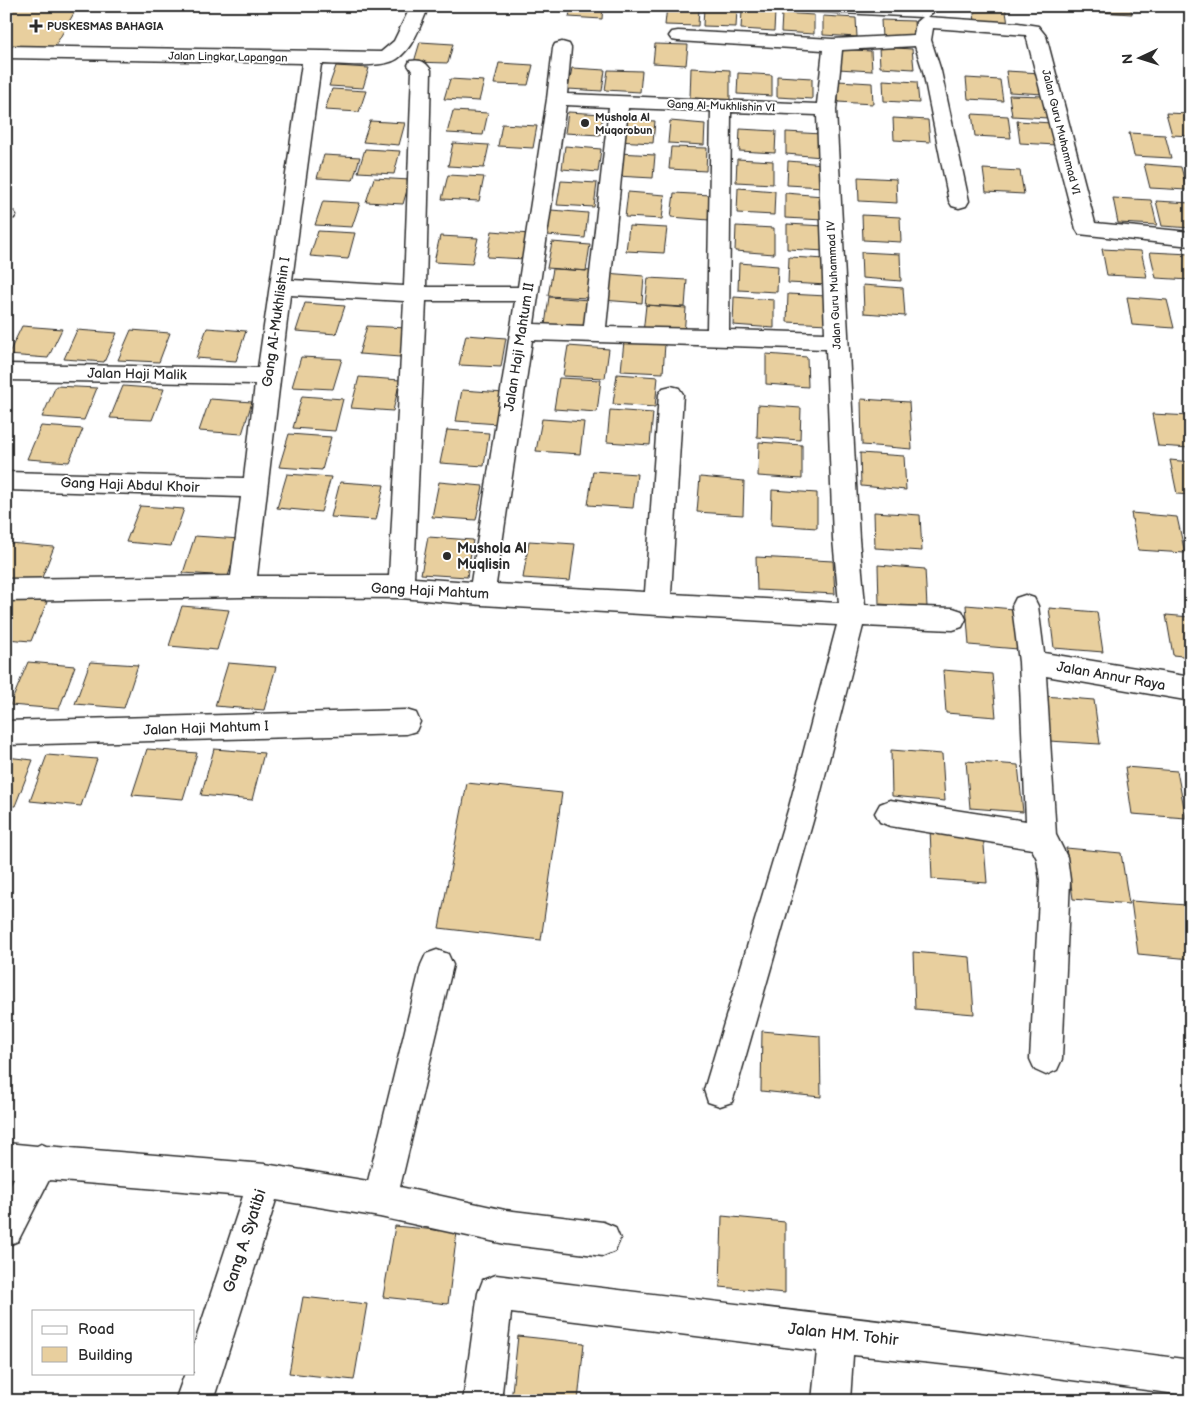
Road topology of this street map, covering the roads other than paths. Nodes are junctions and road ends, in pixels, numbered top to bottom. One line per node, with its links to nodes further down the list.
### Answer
1 (420, 6): 8 (street, Jalan Lingkar Lapangan)
2 (801, 6): 3 (street)
3 (924, 20): 5 (street); 14 (street); 15 (street, Jalan Guru Muhammad VI)
4 (678, 36): 5 (street)
5 (833, 45): 13 (street, Jalan Guru Muhammad IV)
6 (562, 48): 10 (street, Jalan Haji Mahtum II)
7 (6, 52): 8 (street, Jalan Lingkar Lapangan)
8 (312, 58): 16 (street, Gang AI-Mukhlishin I)
9 (417, 64): 17 (street)
10 (557, 99): 11 (street, Gang Al-Mukhlishin VI); 18 (street, Jalan Haji Mahtum II)
11 (619, 102): 12 (street, Gang Al-Mukhlishin VI); 20 (street)
12 (721, 106): 13 (street, Gang Al-Mukhlishin VI); 21 (street)
13 (826, 110): 22 (street, Jalan Guru Muhammad IV)
14 (959, 200)
15 (1191, 239)
16 (282, 287): 17 (street); 24 (street, Gang AI-Mukhlishin I)
17 (415, 294): 18 (street); 29 (street)
18 (527, 294): 19 (street, Jalan Haji Mahtum II)
19 (521, 332): 20 (street); 31 (street, Jalan Haji Mahtum II)
20 (594, 334): 21 (street)
21 (718, 337): 22 (street)
22 (837, 341): 34 (street, Jalan Guru Muhammad IV)
23 (6, 372): 24 (street, Jalan Haji Malik)
24 (268, 376): 27 (street, Gang AI-Mukhlishin I)
25 (671, 394): 32 (street)
26 (6, 481): 27 (street, Gang Haji Abdul Khoir)
27 (254, 488): 28 (street, Gang AI-Mukhlishin I)
28 (243, 586): 29 (street, Gang Haji Mahtum); 30 (street, Gang Haji Mahtum)
29 (402, 587): 31 (street, Gang Haji Mahtum)
30 (6, 590)
31 (482, 594): 32 (street, Gang Haji Mahtum)
32 (658, 603): 34 (street, Gang Haji Mahtum)
33 (1025, 606): 36 (street)
34 (853, 615): 35 (street, Gang Haji Mahtum); 44 (street, Jalan Guru Muhammad IV)
35 (953, 619)
36 (1032, 662): 37 (street, Jalan Annur Raya); 41 (street)
37 (1191, 689)
38 (406, 722): 39 (street, Jalan Haji Mahtum I)
39 (6, 733)
40 (890, 813): 41 (street)
41 (1041, 837): 43 (street)
42 (437, 965): 48 (street)
43 (1046, 1058)
44 (720, 1090)
45 (6, 1160): 46 (street, Gang A. Syatibi)
46 (41, 1161): 47 (street, Gang A. Syatibi); 49 (street)
47 (265, 1181): 48 (street); 53 (street, Gang A. Syatibi)
48 (380, 1200): 50 (street)
49 (6, 1229)
50 (603, 1239)
51 (836, 1335): 52 (street, Jalan HM. Tohir); 54 (street, Jalan HM. Tohir); 55 (street)
52 (1191, 1378)
53 (194, 1401)
54 (482, 1401)
55 (831, 1401)

